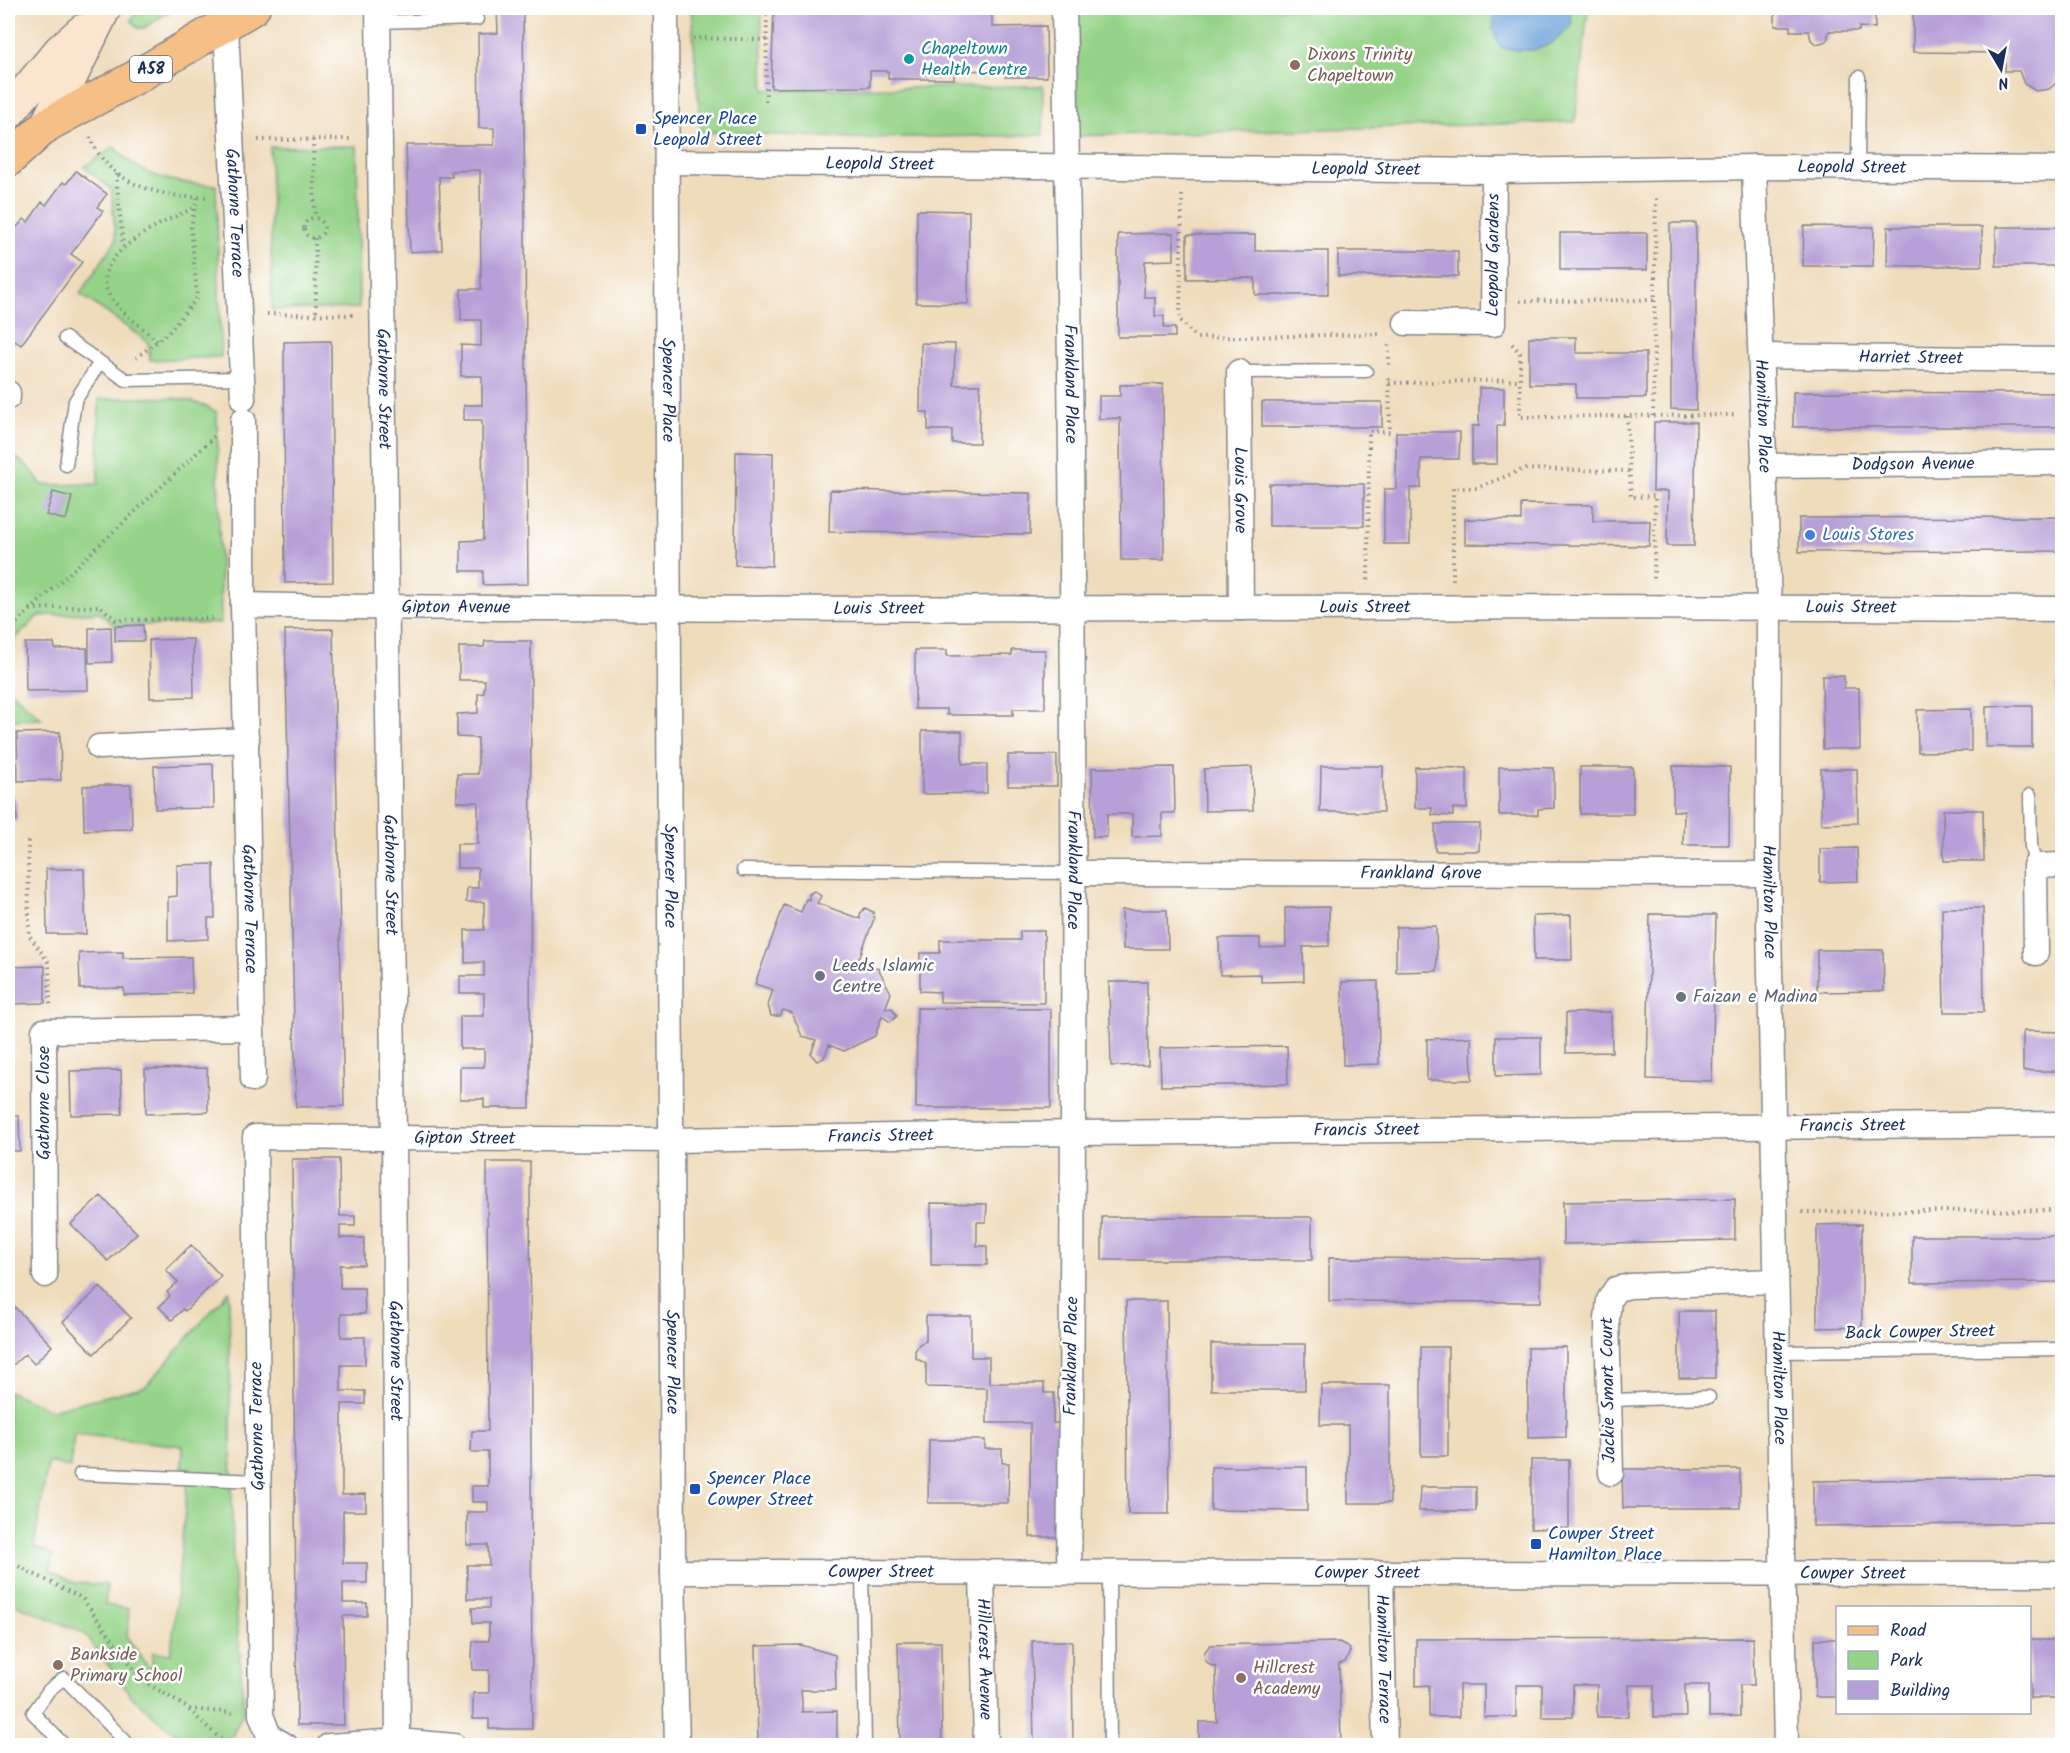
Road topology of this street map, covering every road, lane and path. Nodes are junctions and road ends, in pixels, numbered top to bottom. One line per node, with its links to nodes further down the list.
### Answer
1 (253, 8): 8 (main road, A58)
2 (666, 8): 9 (street, Spencer Place)
3 (767, 8): 10 (path)
4 (1064, 8): 21 (street, Frankland Place)
5 (101, 13): 14 (street); 15 (street)
6 (379, 15): 7 (lane); 16 (street, Gathorne Street)
7 (477, 19)
8 (226, 25): 13 (main road, A58); 18 (street, Gathorne Terrace)
9 (666, 38): 10 (path); 20 (street, Spencer Place)
10 (767, 40): 12 (path)
11 (1859, 77): 24 (lane)
12 (766, 101)
13 (76, 109): 15 (main road, A58); 28 (path)
14 (8, 113)
15 (47, 125): 19 (main road, A58)
16 (381, 139): 17 (path); 39 (street, Gathorne Street)
17 (313, 140): 18 (path); 32 (path)
18 (231, 141): 29 (street, Gathorne Terrace)
19 (8, 160)
20 (668, 162): 21 (street, Leopold Street); 69 (street, Spencer Place)
21 (1067, 167): 23 (street, Leopold Street); 67 (street, Frankland Place)
22 (1755, 167): 24 (street, Leopold Street); 25 (street, Leopold Street); 43 (street, Hamilton Place)
23 (1182, 168): 27 (street, Leopold Street); 50 (path)
24 (1858, 168): 26 (street, Leopold Street)
25 (1657, 169): 27 (street, Leopold Street); 35 (path)
26 (2062, 169)
27 (1494, 171): 36 (street, Leopold Gardens)
28 (116, 173): 30 (path); 34 (path)
29 (234, 196): 30 (path); 37 (street, Gathorne Terrace)
30 (197, 198): 31 (path)
31 (195, 208): 34 (path); 42 (path)
32 (315, 218): 33 (path); 33 (path)
33 (315, 238): 38 (path)
34 (123, 246): 42 (path)
35 (1654, 300): 36 (path); 54 (path)
36 (1493, 312): 40 (street, Leopold Gardens); 49 (path)
37 (239, 314): 38 (path); 51 (street, Gathorne Terrace)
38 (316, 315): 39 (path)
39 (383, 315): 66 (street, Gathorne Street)
40 (1406, 323)
41 (64, 338): 45 (lane)
42 (157, 341): 48 (path)
43 (1761, 356): 44 (street, Harriet Street); 52 (street, Hamilton Place)
44 (2062, 360)
45 (100, 362): 48 (lane); 57 (lane)
46 (1366, 371): 47 (lane)
47 (1239, 372): 62 (street, Louis Grove)
48 (117, 373): 51 (lane)
49 (1520, 380): 50 (path); 53 (path)
50 (1389, 383): 63 (path)
51 (243, 399): 70 (street, Gathorne Terrace)
52 (1762, 415): 54 (path); 58 (street, Hamilton Place)
53 (1627, 416): 54 (path); 59 (path)
54 (1653, 416)
55 (218, 434): 65 (path)
56 (2062, 463): 58 (street, Dodgson Avenue)
57 (66, 465)
58 (1763, 466): 60 (street, Hamilton Place)
59 (1629, 471): 61 (path); 64 (path)
60 (1769, 606): 61 (street, Louis Street); 68 (street, Louis Street); 80 (street, Hamilton Place)
61 (1653, 607): 64 (street, Louis Street)
62 (1241, 608): 63 (street, Louis Street); 67 (street, Louis Street)
63 (1368, 608): 64 (street, Louis Street)
64 (1453, 608)
65 (29, 609): 70 (path); 71 (path)
66 (388, 609): 69 (street, Gipton Avenue); 70 (street, Gipton Avenue); 88 (street, Gathorne Street)
67 (1071, 609): 69 (street, Louis Street); 79 (street, Frankland Place)
68 (2062, 609)
69 (668, 610): 90 (street, Spencer Place)
70 (243, 611): 72 (street, Gathorne Terrace)
71 (8, 631)
72 (247, 740): 73 (street); 82 (street, Gathorne Terrace)
73 (99, 747)
74 (2030, 795): 77 (lane)
75 (28, 841): 83 (path)
76 (2062, 865): 77 (street)
77 (2035, 866): 81 (street)
78 (742, 870): 79 (lane)
79 (1075, 873): 80 (street, Frankland Grove); 87 (street, Frankland Place)
80 (1768, 874): 86 (street, Hamilton Place)
81 (2036, 953)
82 (251, 1028): 83 (street, Gathorne Close); 84 (street, Gathorne Terrace)
83 (50, 1031): 93 (street, Gathorne Close)
84 (253, 1079)
85 (2062, 1124): 86 (street, Francis Street)
86 (1773, 1127): 87 (street, Francis Street); 92 (street, Hamilton Place)
87 (1075, 1133): 90 (street, Francis Street); 106 (street, Frankland Place)
88 (394, 1136): 89 (street, Gipton Street); 90 (street, Gipton Street); 113 (street, Gathorne Street)
89 (255, 1137): 101 (street, Gathorne Terrace)
90 (673, 1140): 103 (street, Spencer Place)
91 (2062, 1210): 92 (path)
92 (1775, 1213): 94 (street, Hamilton Place)
93 (45, 1275)
94 (1776, 1281): 96 (street, Hamilton Place); 98 (street, Jackie Smart Court)
95 (2062, 1349): 96 (lane, Back Cowper Street)
96 (1778, 1352): 109 (street, Hamilton Place)
97 (1709, 1397): 98 (lane)
98 (1610, 1400): 99 (street, Jackie Smart Court)
99 (1611, 1473)
100 (80, 1474): 101 (lane)
101 (259, 1481): 112 (street, Gathorne Terrace)
102 (8, 1561): 111 (path)
103 (674, 1572): 104 (street, Cowper Street); 120 (street, Spencer Place)
104 (862, 1572): 105 (street, Cowper Street); 121 (lane)
105 (982, 1572): 106 (street, Cowper Street); 122 (street, Hillcrest Avenue)
106 (1069, 1572): 107 (street, Cowper Street)
107 (1110, 1572): 108 (street, Cowper Street); 123 (lane)
108 (1382, 1573): 109 (street, Cowper Street); 124 (street, Hamilton Terrace)
109 (1782, 1574): 110 (street, Cowper Street); 125 (street, Hamilton Place)
110 (2062, 1574)
111 (189, 1709): 112 (path); 116 (path)
112 (261, 1716): 117 (street)
113 (385, 1743): 118 (street); 119 (street)
114 (65, 1746): 115 (lane)
115 (130, 1746)
116 (228, 1746)
117 (286, 1746)
118 (329, 1746)
119 (454, 1746)
120 (677, 1746)
121 (865, 1746)
122 (986, 1746)
123 (1110, 1746)
124 (1385, 1746)
125 (1786, 1746)

